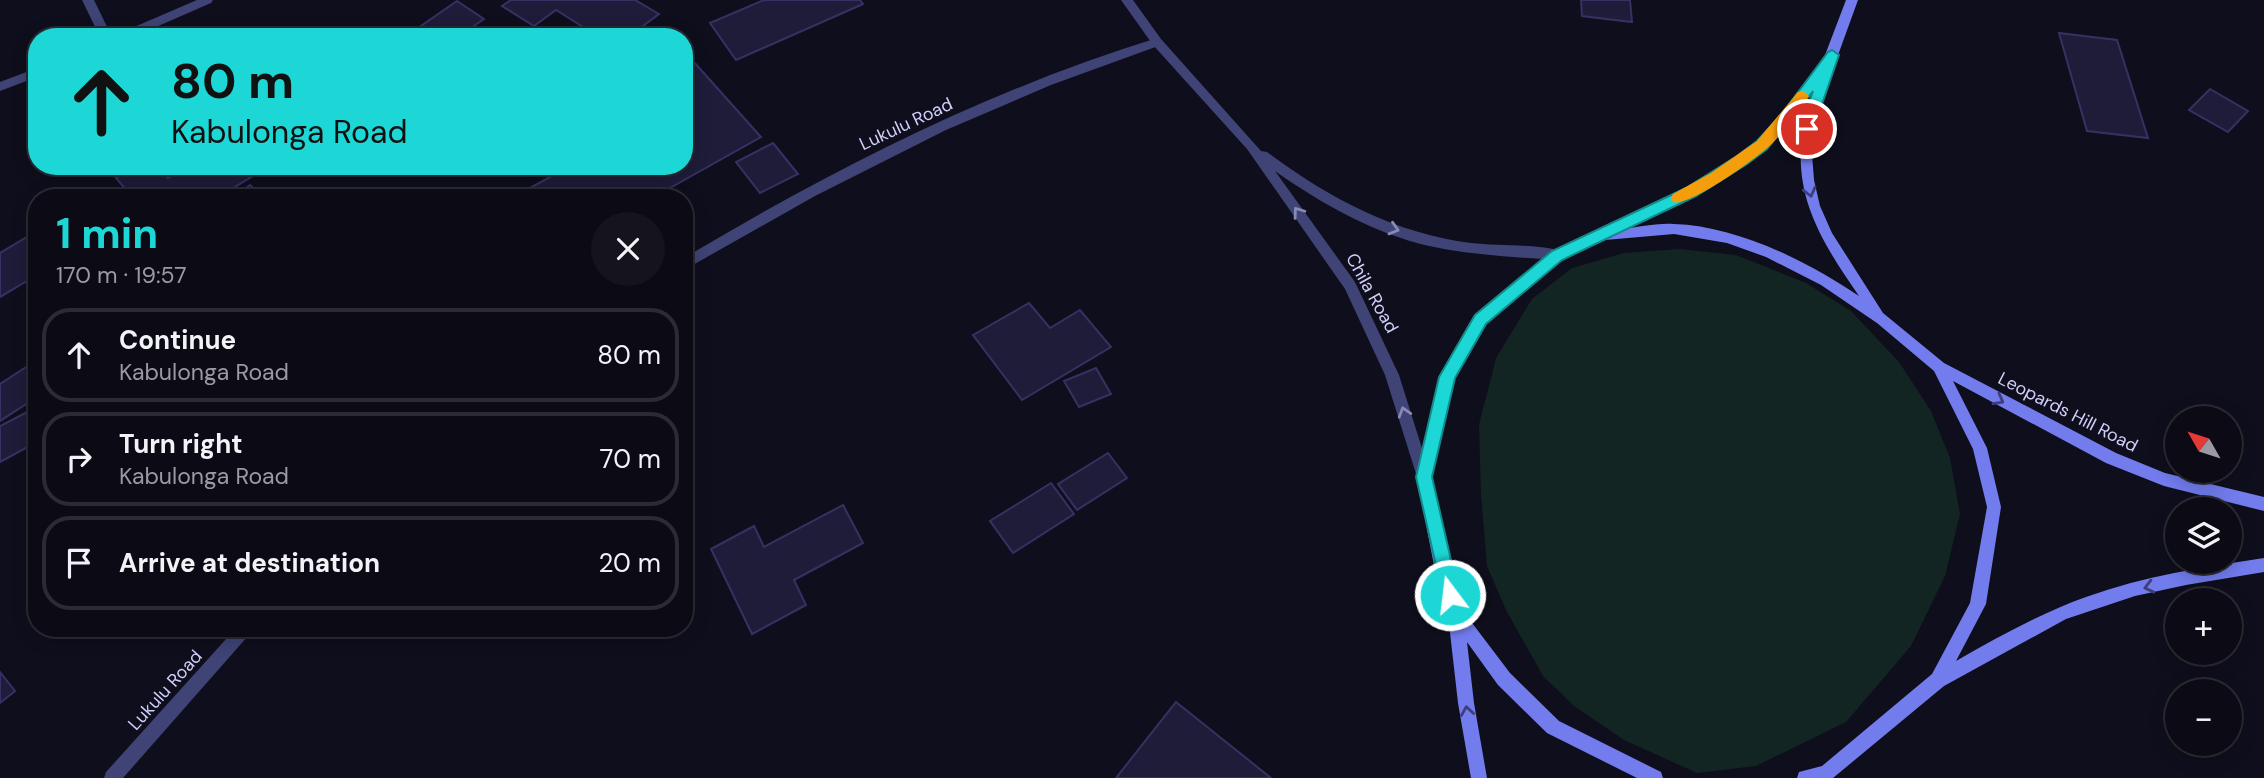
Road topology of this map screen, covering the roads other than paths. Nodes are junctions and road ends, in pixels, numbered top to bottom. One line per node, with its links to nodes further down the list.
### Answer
1 (88, 0): 5 (street)
2 (207, 0): 6 (street)
3 (1127, 0): 7 (street, Chila Road)
4 (1852, 0): 8 (main road)
5 (102, 28)
6 (143, 28)
7 (1157, 42): 11 (street, Chila Road); 14 (street, Lukulu Road)
8 (1832, 55): 12 (main road); 15 (main road, one-way to 15)
9 (28, 76): 10 (street)
10 (0, 87)
11 (1251, 146): 13 (street, Chila Road, one-way to 13); 17 (street, Chila Road, one-way to 11)
12 (1604, 235): 13 (main road); 15 (main road)
13 (1557, 256): 17 (main road)
14 (693, 260)
15 (1882, 319): 16 (main road)
16 (1939, 367): 18 (main road, Leopards Hill Road, one-way to 18); 22 (main road)
17 (1424, 477): 20 (main road)
18 (2264, 504)
19 (2264, 565): 22 (main road, one-way to 22)
20 (1456, 615): 25 (main road, one-way to 20); 26 (main road)
21 (239, 637): 24 (street, Lukulu Road)
22 (1938, 680): 23 (main road)
23 (1823, 775): 27 (main road)
24 (111, 778)
25 (1479, 778)
26 (1655, 778)
27 (1805, 778)

